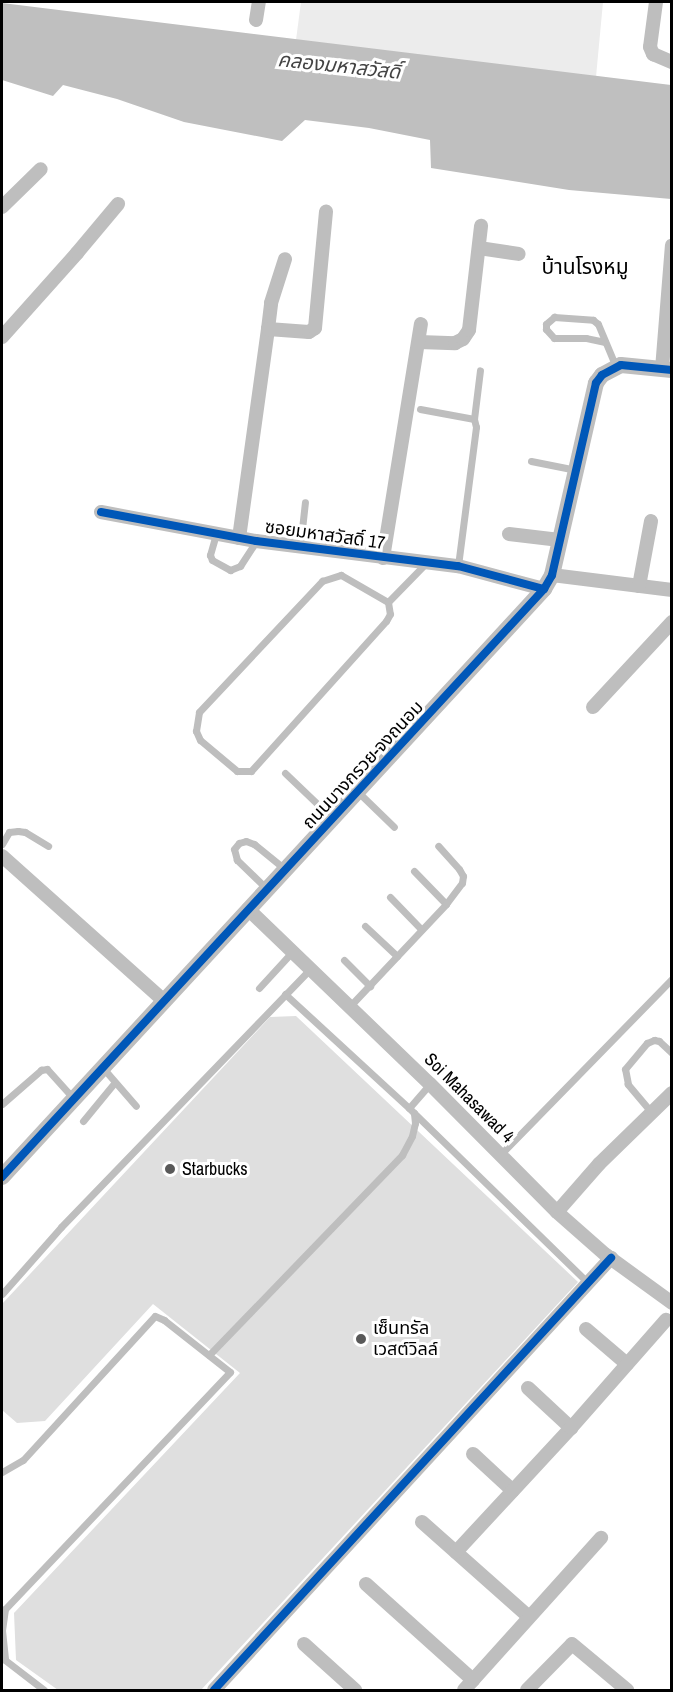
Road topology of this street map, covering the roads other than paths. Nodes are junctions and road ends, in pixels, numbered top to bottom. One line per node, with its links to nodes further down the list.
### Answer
1 (259, 2): 3 (street)
2 (656, 2): 4 (street)
3 (256, 20)
4 (672, 62)
5 (41, 169): 7 (street)
6 (118, 204): 16 (street)
7 (2, 207)
8 (326, 212): 15 (street)
9 (481, 226): 11 (street)
10 (672, 245): 21 (street)
11 (479, 248): 12 (street); 17 (street)
12 (519, 254)
13 (285, 259): 15 (street)
14 (421, 324): 17 (street)
15 (268, 329): 31 (street)
16 (2, 337)
17 (419, 342): 35 (street)
18 (605, 342): 18 (lane); 19 (lane)
19 (616, 367): 21 (street); 25 (street, ถนนบางกรวย-จงถนอม)
20 (480, 370): 23 (lane)
21 (667, 370)
22 (420, 409): 23 (lane)
23 (474, 419): 37 (lane)
24 (531, 461): 25 (lane)
25 (576, 470): 32 (street, ถนนบางกรวย-จงถนอม)
26 (305, 502): 34 (lane)
27 (101, 512): 29 (street, ซอยมหาสวัสดิ์ 17)
28 (651, 521): 39 (street)
29 (216, 534): 31 (street, ซอยมหาสวัสดิ์ 17); 33 (lane)
30 (509, 534): 32 (street)
31 (239, 538): 33 (street, ซอยมหาสวัสดิ์ 17)
32 (560, 540): 38 (street, ถนนบางกรวย-จงถนอม)
33 (256, 541): 34 (street, ซอยมหาสวัสดิ์ 17)
34 (300, 547): 35 (street, ซอยมหาสวัสดิ์ 17)
35 (383, 558): 36 (street, ซอยมหาสวัสดิ์ 17)
36 (426, 563): 37 (street, ซอยมหาสวัสดิ์ 17); 41 (lane)
37 (458, 566): 38 (street, ซอยมหาสวัสดิ์ 17)
38 (548, 582): 39 (street, ซอยมหาสวัสดิ์ 17); 45 (street, ถนนบางกรวย-จงถนอม)
39 (639, 586): 40 (street, ซอยมหาสวัสดิ์ 17)
40 (672, 590)
41 (388, 602): 41 (lane)
42 (672, 622): 43 (street)
43 (593, 707)
44 (285, 773): 46 (lane)
45 (358, 792): 46 (street, ถนนบางกรวย-จงถนอม); 47 (lane)
46 (333, 819): 52 (street, ถนนบางกรวย-จงถนอม)
47 (394, 826)
48 (2, 844): 49 (lane)
49 (48, 846)
50 (438, 846): 56 (lane)
51 (2, 856): 68 (street)
52 (286, 870): 54 (street, ถนนบางกรวย-จงถนอม); 54 (lane)
53 (414, 871): 56 (lane)
54 (267, 889): 57 (street, ถนนบางกรวย-จงถนอม)
55 (390, 897): 59 (lane)
56 (446, 904): 59 (lane)
57 (248, 909): 60 (street, Soi Mahasawad 4); 68 (street, ถนนบางกรวย-จงถนอม)
58 (364, 926): 61 (lane)
59 (421, 929): 61 (lane)
60 (293, 951): 63 (street, Soi Mahasawad 4); 66 (lane)
61 (397, 956): 65 (lane)
62 (344, 960): 65 (lane)
63 (310, 968): 67 (lane); 69 (street, Soi Mahasawad 4)
64 (672, 979): 81 (lane)
65 (369, 986): 69 (lane)
66 (259, 988)
67 (285, 994): 78 (lane); 86 (lane)
68 (163, 1000): 71 (street, ถนนบางกรวย-จงถนอม)
69 (350, 1006): 73 (street, Soi Mahasawad 4)
70 (672, 1053): 79 (lane)
71 (103, 1068): 72 (lane); 75 (street, ถนนบางกรวย-จงถนอม)
72 (115, 1082): 77 (lane); 80 (lane)
73 (430, 1084): 78 (lane); 81 (street, Soi Mahasawad 4)
74 (672, 1093): 79 (street)
75 (74, 1099): 76 (lane); 82 (street, ถนนบางกรวย-จงถนอม)
76 (2, 1104)
77 (136, 1106)
78 (412, 1111): 85 (lane); 90 (lane)
79 (652, 1113): 83 (street)
80 (83, 1121)
81 (500, 1155): 83 (street, Soi Mahasawad 4)
82 (2, 1177)
83 (557, 1212): 84 (street, Soi Mahasawad 4)
84 (611, 1258): 85 (street); 87 (street, Soi Mahasawad 4)
85 (588, 1283): 105 (street)
86 (2, 1294)
87 (671, 1301)
88 (666, 1320): 91 (street)
89 (586, 1329): 91 (street)
90 (208, 1355): 95 (lane); 104 (lane)
91 (627, 1364): 93 (street)
92 (528, 1388): 93 (street)
93 (571, 1428): 96 (street)
94 (473, 1454): 96 (street)
95 (2, 1472)
96 (513, 1491): 99 (street)
97 (422, 1522): 99 (street)
98 (601, 1538): 101 (street)
99 (456, 1552): 101 (street)
100 (366, 1584): 103 (street)
101 (528, 1616): 103 (street)
102 (304, 1644): 106 (street)
103 (473, 1680): 107 (street)
104 (44, 1690)
105 (214, 1690)
106 (355, 1690)
107 (464, 1690)
108 (527, 1690): 109 (street)
109 (627, 1690)

